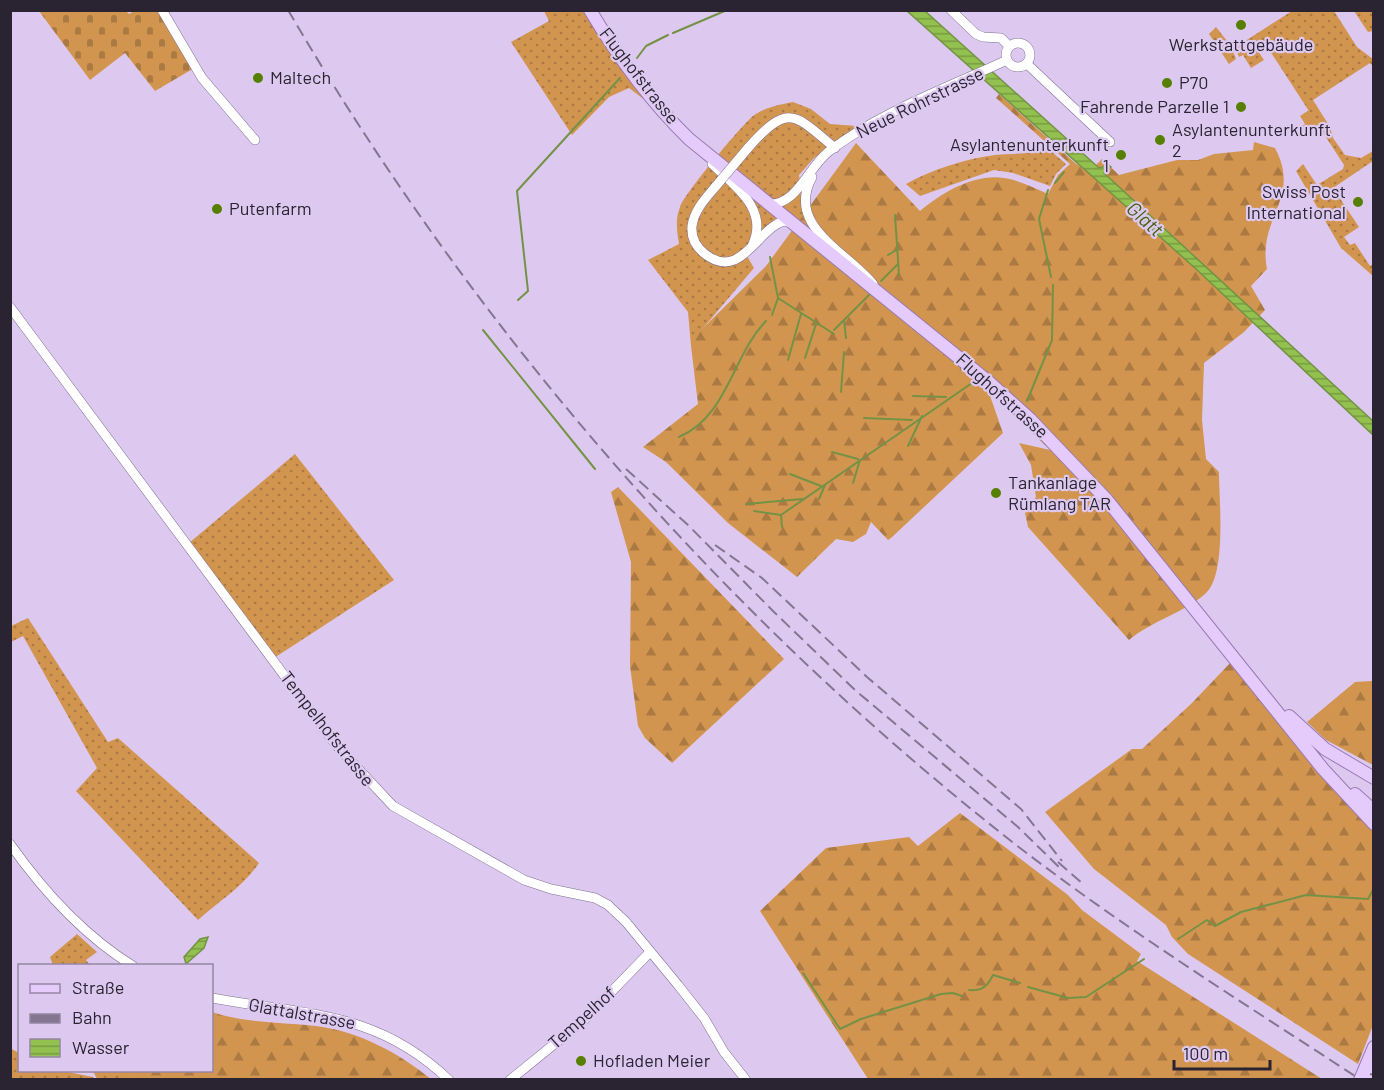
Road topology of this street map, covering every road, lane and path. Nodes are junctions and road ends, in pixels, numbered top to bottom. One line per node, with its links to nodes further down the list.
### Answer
1 (162, 10): 8 (street)
2 (590, 10): 7 (main road, Flughofstrasse)
3 (951, 10): 4 (street)
4 (1009, 46): 5 (street); 6 (street)
5 (1003, 62): 6 (street); 10 (street, Neue Rohrstrasse)
6 (1027, 64): 9 (street)
7 (689, 139): 11 (main road, Flughofstrasse); 13 (street)
8 (255, 140)
9 (1110, 142)
10 (835, 148): 11 (street, Neue Rohrstrasse); 13 (street, Neue Rohrstrasse, bridge); 14 (street, Neue Rohrstrasse)
11 (769, 204): 12 (main road, Flughofstrasse)
12 (797, 226): 13 (street, Neue Rohrstrasse); 14 (main road, Flughofstrasse)
13 (749, 250)
14 (884, 297): 16 (main road, Flughofstrasse)
15 (10, 307): 22 (street, Tempelhofstrasse)
16 (1227, 647): 17 (main road); 20 (main road, Flughofstrasse)
17 (1289, 716): 18 (main road); 19 (main road)
18 (1374, 778)
19 (1374, 811)
20 (1374, 824)
21 (10, 844): 23 (street)
22 (650, 952): 28 (street, Tempelhof); 29 (street, Tempelhofstrasse)
23 (130, 964)
24 (213, 998): 27 (street, Glattalstrasse)
25 (1374, 1047): 30 (main road)
26 (1374, 1070): 31 (main road)
27 (449, 1080)
28 (510, 1080)
29 (746, 1080)
30 (1360, 1080)
31 (1369, 1080)

